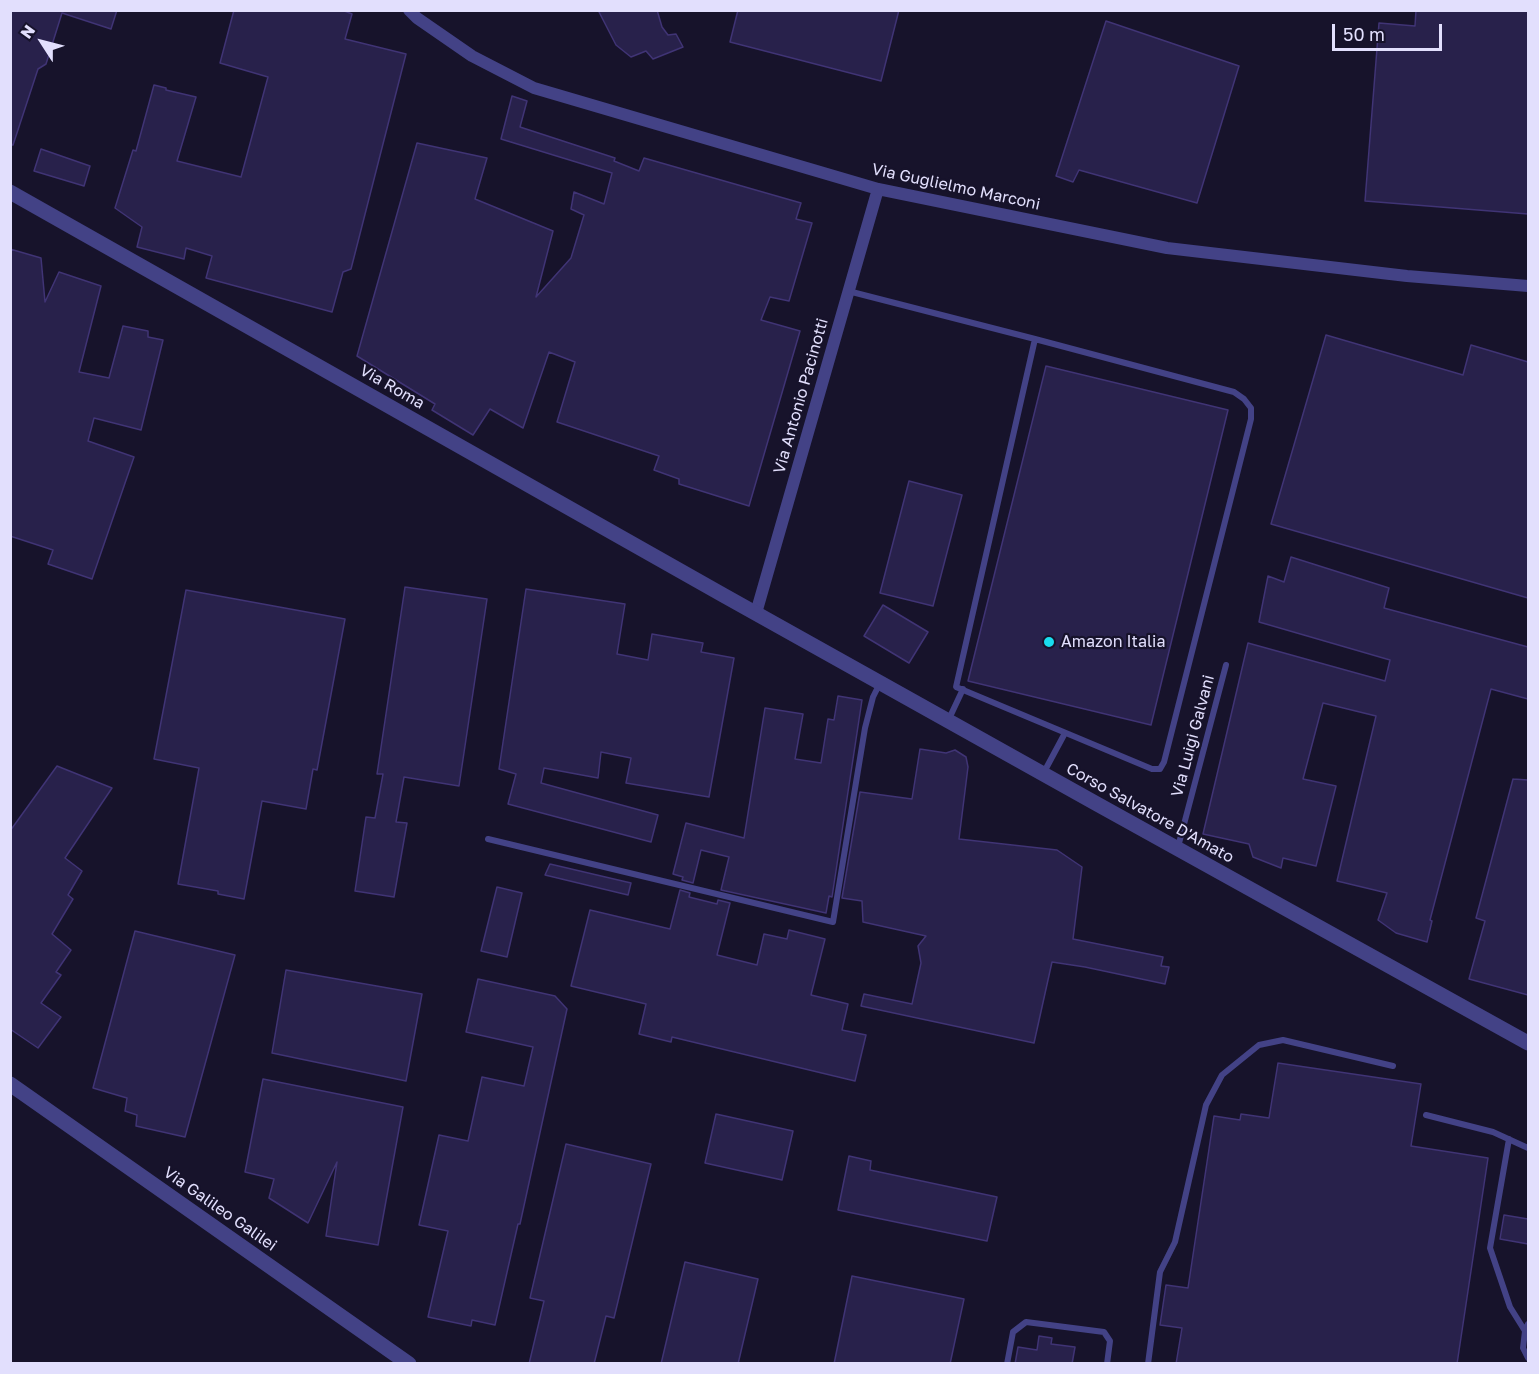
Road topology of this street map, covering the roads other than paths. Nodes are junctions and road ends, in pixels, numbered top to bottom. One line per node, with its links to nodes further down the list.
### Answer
1 (409, 10): 2 (street, Via Guglielmo Marconi)
2 (878, 189): 4 (street, Via Guglielmo Marconi); 5 (street, Via Antonio Pacinotti)
3 (10, 192): 7 (street, Via Roma)
4 (1528, 286)
5 (848, 290): 6 (lane); 7 (street, Via Antonio Pacinotti)
6 (1035, 339): 10 (lane); 12 (lane)
7 (756, 613): 9 (street, Corso Salvatore D'Amato)
8 (1226, 665): 15 (lane, Via Luigi Galvani)
9 (880, 683): 11 (street, Corso Salvatore D'Amato); 14 (lane)
10 (963, 689): 11 (lane); 12 (lane)
11 (948, 721): 13 (street, Corso Salvatore D'Amato)
12 (1065, 733): 13 (lane)
13 (1043, 774): 15 (street, Corso Salvatore D'Amato)
14 (488, 838)
15 (1177, 849): 16 (street, Corso Salvatore D'Amato)
16 (1528, 1043)
17 (1393, 1066): 27 (lane)
18 (10, 1084): 24 (street, Via Galileo Galilei)
19 (1426, 1115): 20 (lane)
20 (1509, 1139): 21 (lane); 22 (lane)
21 (1528, 1148)
22 (1527, 1327): 23 (lane)
23 (1528, 1359)
24 (408, 1364)
25 (1007, 1364): 26 (lane)
26 (1107, 1364)
27 (1148, 1364)

